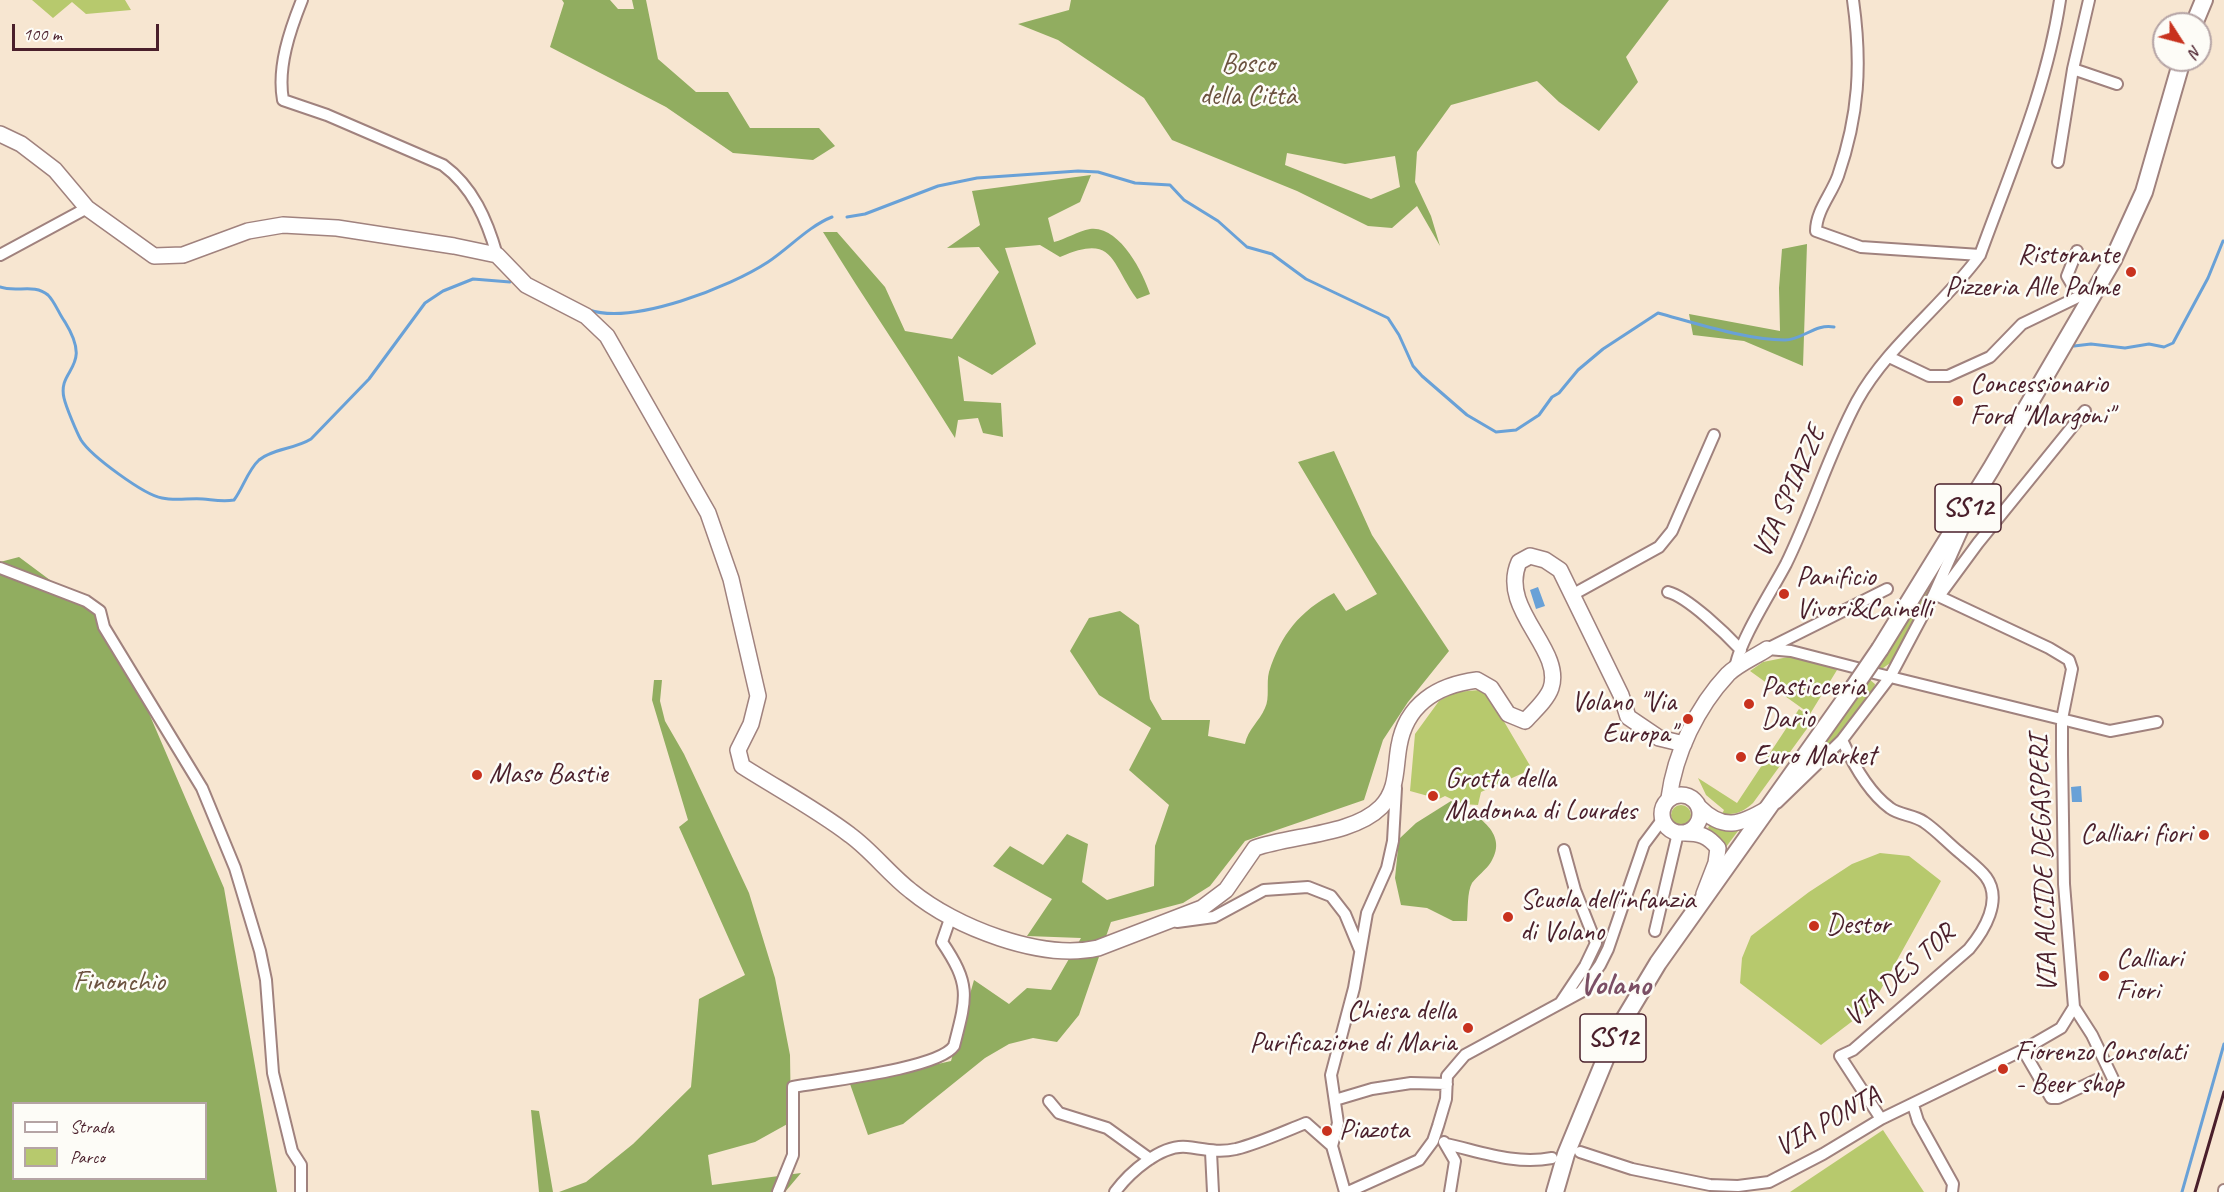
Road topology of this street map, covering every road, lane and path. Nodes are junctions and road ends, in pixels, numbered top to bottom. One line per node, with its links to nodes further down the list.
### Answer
1 (302, 0): 13 (street)
2 (1853, 0): 14 (street)
3 (2060, 0): 14 (street, VIA SPIAZZE)
4 (2089, 0): 5 (street)
5 (2073, 69): 7 (street); 9 (street)
6 (2179, 72): 18 (main road, SS12)
7 (2116, 84)
8 (0, 134): 10 (street)
9 (2058, 162)
10 (87, 208): 12 (street); 13 (street)
11 (2077, 251): 15 (street)
12 (0, 255)
13 (497, 255): 43 (street)
14 (1980, 255): 15 (street, VIA SPIAZZE)
15 (1889, 357): 25 (street, VIA SPIAZZE)
16 (2085, 411): 23 (street)
17 (1714, 435): 22 (street)
18 (1991, 469): 23 (street); 38 (main road, SS12, bridge)
19 (0, 568): 64 (street)
20 (1887, 589): 24 (street)
21 (1668, 592): 25 (street)
22 (1572, 595): 33 (street); 35 (street)
23 (1940, 596): 29 (street); 30 (street)
24 (1767, 649): 26 (street); 27 (street)
25 (1741, 650): 27 (street, VIA SPIAZZE)
26 (1857, 668)
27 (1735, 670): 33 (street)
28 (1874, 673): 29 (street, VIA ALCIDE DEGASPERI)
29 (1890, 677): 30 (street, VIA ALCIDE DEGASPERI); 32 (street)
30 (2062, 719): 31 (street, VIA ALCIDE DEGASPERI); 48 (street, VIA ALCIDE DEGASPERI)
31 (2157, 722)
32 (1842, 740): 38 (street); 56 (street, VIA DES TOR)
33 (1684, 744): 34 (street)
34 (1678, 761): 36 (street); 37 (street)
35 (1397, 769): 44 (street); 46 (street)
36 (1669, 798): 37 (street); 39 (street)
37 (1694, 802): 38 (street); 40 (street)
38 (1767, 809): 42 (main road, SS12)
39 (1662, 820): 40 (street); 47 (street)
40 (1681, 833): 42 (street); 45 (street)
41 (1564, 850): 47 (street)
42 (1702, 900): 70 (main road, SS12)
43 (950, 919): 44 (street); 65 (street)
44 (1164, 921): 46 (street)
45 (1655, 931)
46 (1360, 950): 53 (street)
47 (1561, 1002): 52 (street)
48 (2073, 1007): 49 (street, VIA PONTA); 51 (street)
49 (2023, 1050): 50 (street); 55 (street, VIA PONTA)
50 (2096, 1080)
51 (2114, 1081)
52 (1447, 1084): 53 (street); 57 (street)
53 (1335, 1100): 59 (street)
54 (1049, 1101): 63 (street)
55 (1912, 1105): 56 (street, VIA PONTA); 71 (street)
56 (1881, 1119): 61 (street, VIA PONTA)
57 (1435, 1136): 58 (street); 68 (street)
58 (1446, 1144): 62 (street); 69 (street)
59 (1332, 1146): 60 (street); 68 (street)
60 (1211, 1152): 63 (street); 67 (street)
61 (1580, 1152)
62 (1552, 1158)
63 (1150, 1159): 66 (street)
64 (302, 1192)
65 (778, 1192)
66 (1115, 1192)
67 (1213, 1192)
68 (1347, 1192)
69 (1450, 1192)
70 (1556, 1192)
71 (1952, 1192)

